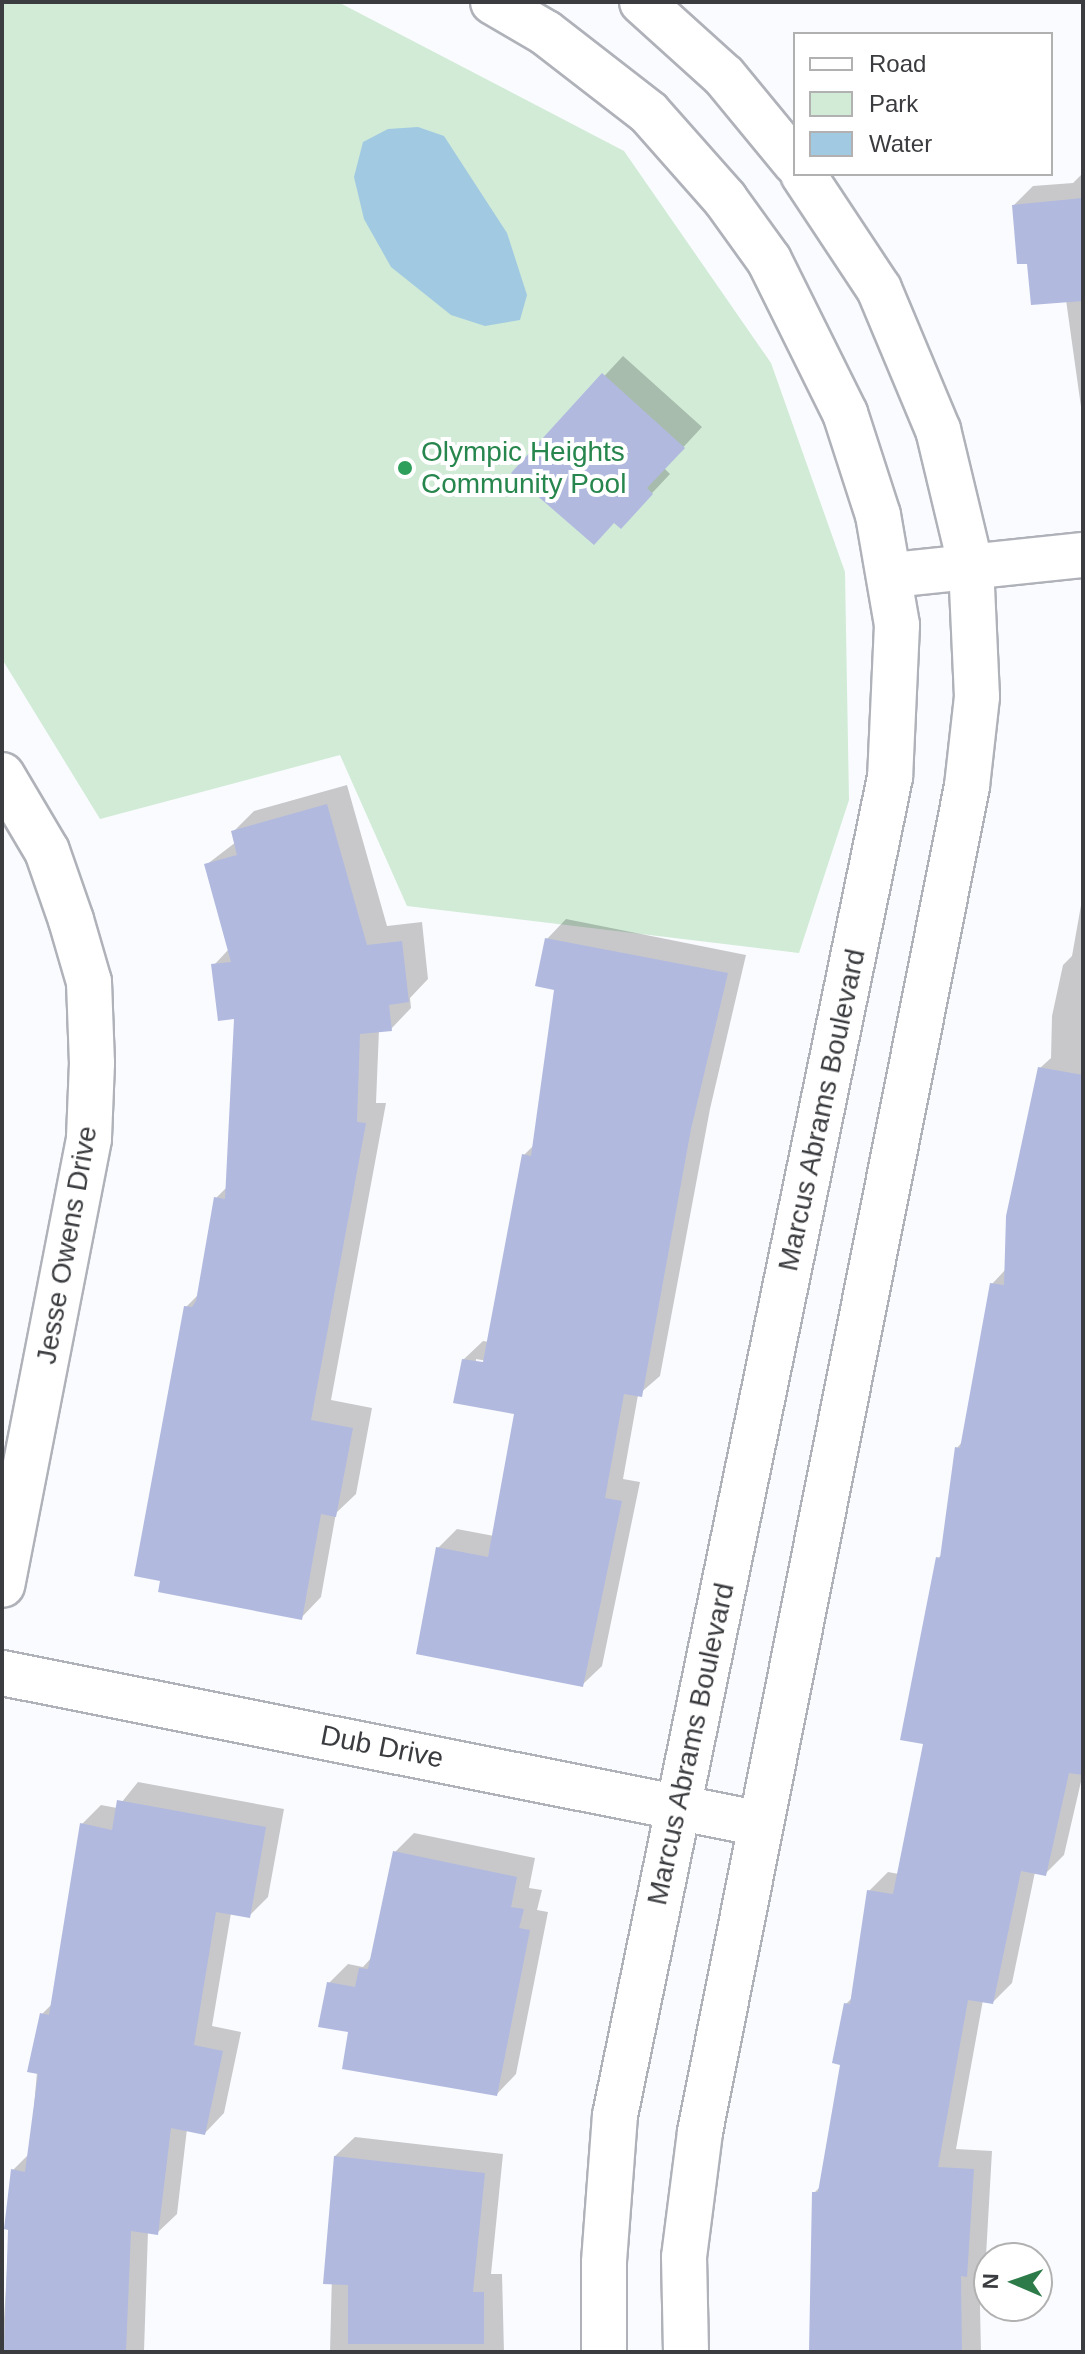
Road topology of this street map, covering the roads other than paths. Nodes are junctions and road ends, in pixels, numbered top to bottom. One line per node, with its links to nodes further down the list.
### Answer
1 (493, 2): 7 (street, Marcus Abrams Boulevard)
2 (642, 2): 3 (street)
3 (793, 160)
4 (804, 176): 6 (street)
5 (1083, 555): 6 (street)
6 (971, 567): 7 (street); 12 (street)
7 (892, 575): 11 (street, Marcus Abrams Boulevard)
8 (2, 775): 9 (street, Jesse Owens Drive)
9 (2, 1585)
10 (2, 1673): 11 (street, Dub Drive)
11 (679, 1806): 12 (street, Dub Drive); 13 (street, Marcus Abrams Boulevard)
12 (761, 1824): 14 (street)
13 (604, 2352)
14 (686, 2352)

